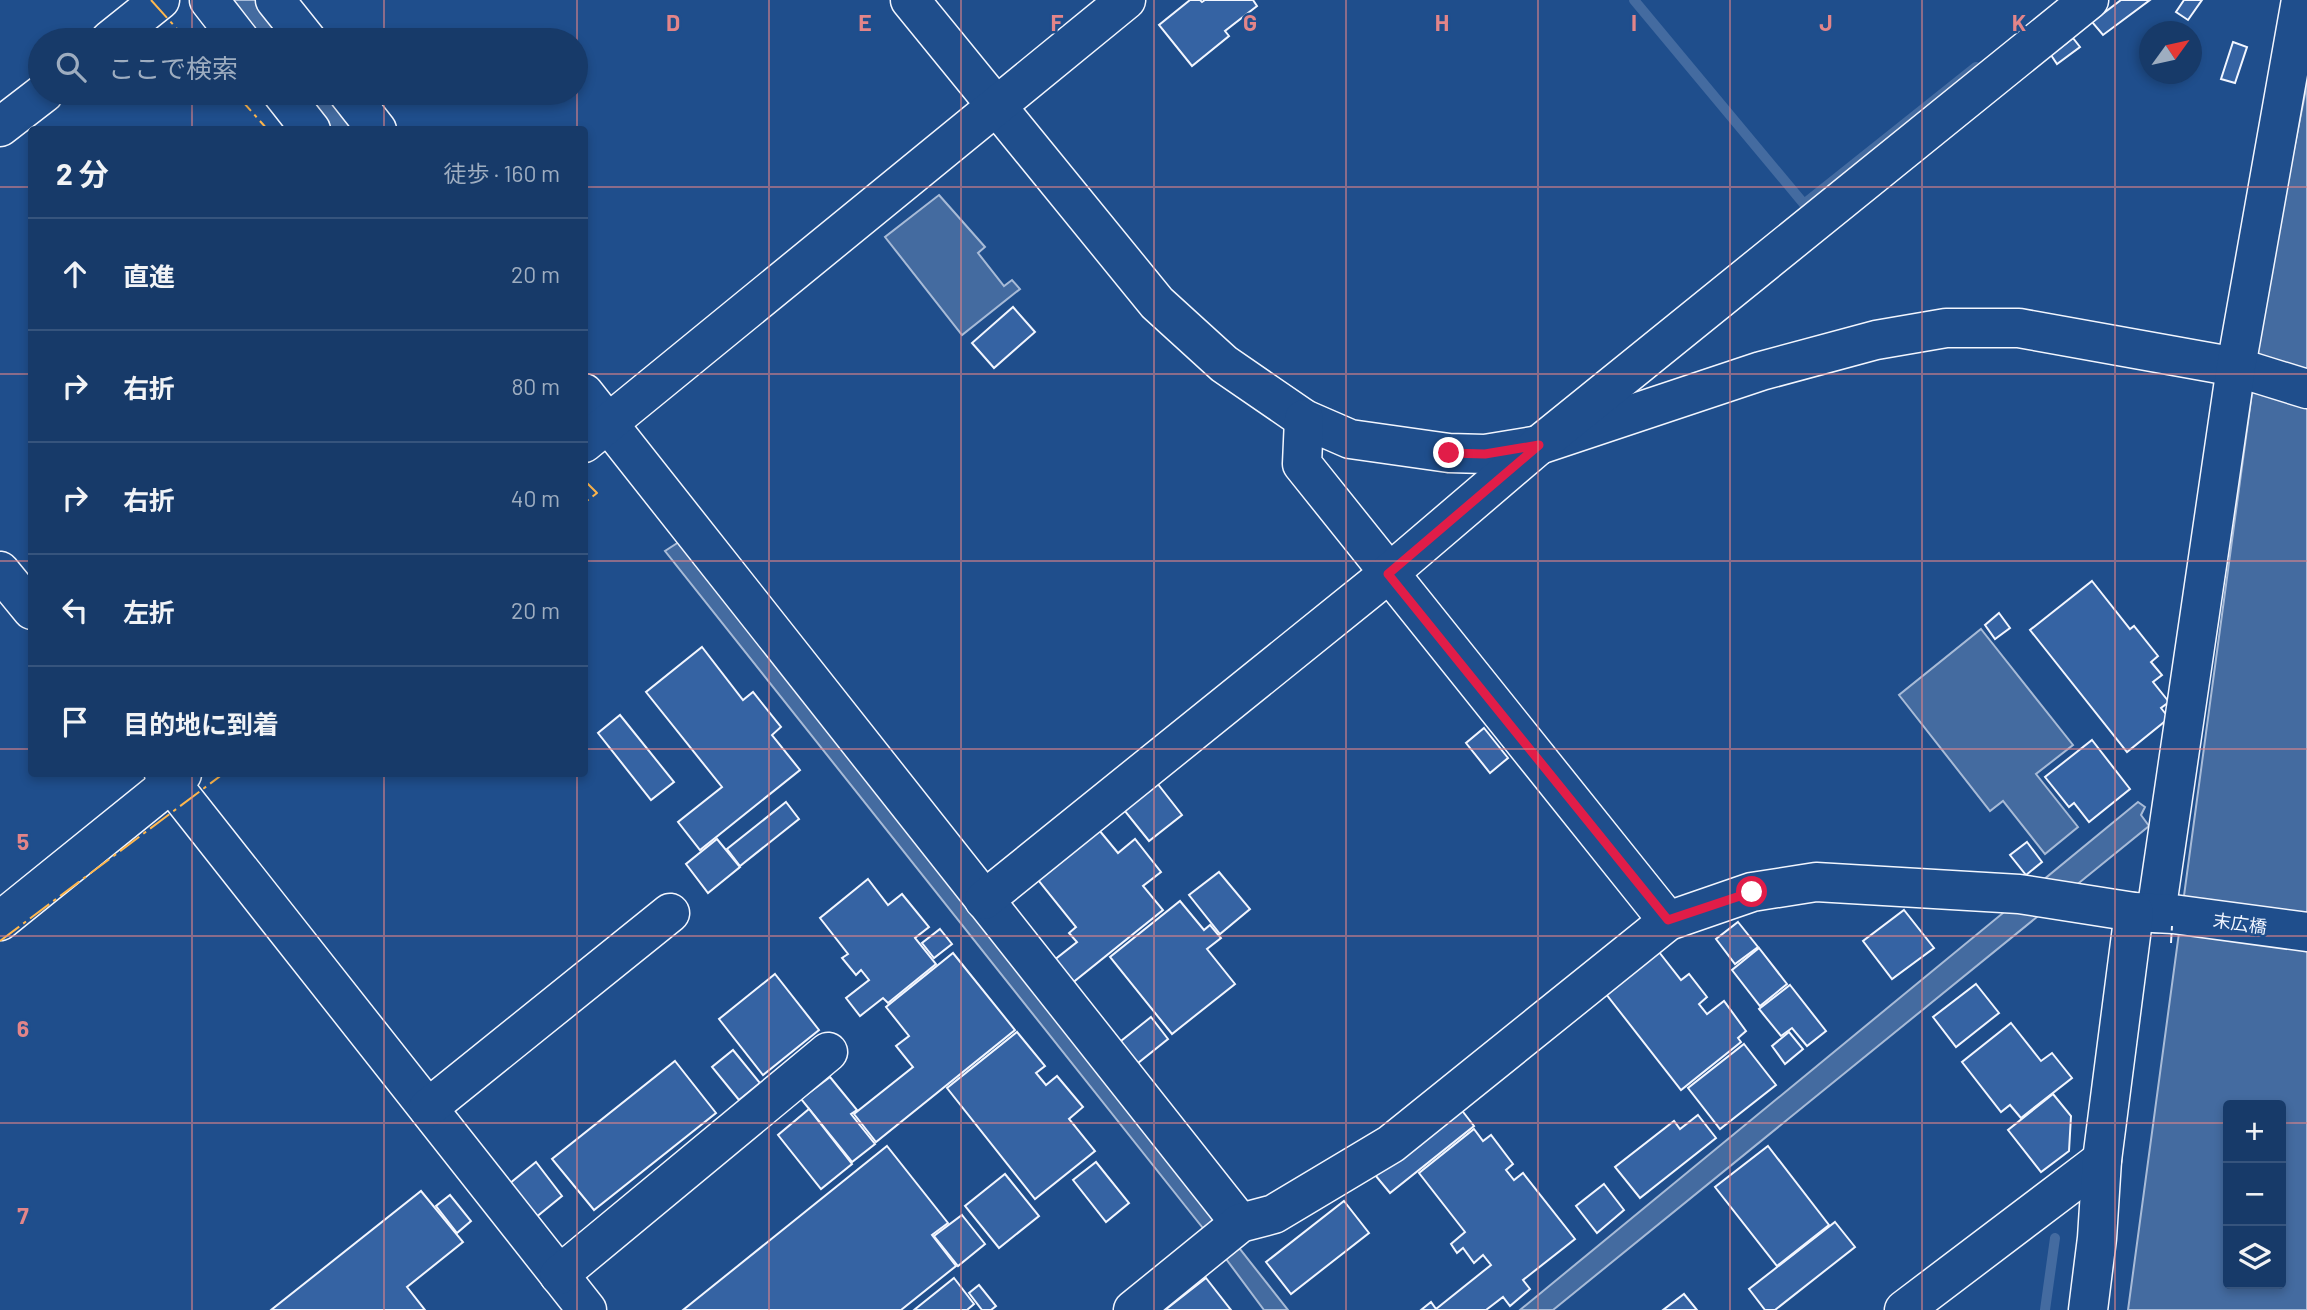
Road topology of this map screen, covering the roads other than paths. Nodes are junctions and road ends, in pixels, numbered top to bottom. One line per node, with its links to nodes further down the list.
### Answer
1 (160, 0): 8 (street)
2 (209, 0): 9 (street)
3 (275, 0): 10 (street)
4 (910, 0): 14 (street)
5 (1126, 0): 14 (street)
6 (2089, 0): 23 (street)
7 (2301, 0): 18 (street)
8 (125, 28)
9 (231, 28)
10 (297, 28)
11 (28, 105): 17 (street)
12 (291, 105): 15 (street)
13 (357, 105): 16 (street)
14 (996, 107): 21 (street); 22 (street)
15 (308, 126)
16 (374, 126)
17 (0, 127)
18 (2244, 369): 19 (street); 23 (street); 31 (street)
19 (2307, 388)
20 (588, 405): 22 (street)
21 (1304, 419): 23 (street); 25 (street)
22 (597, 433): 29 (street)
23 (1539, 445): 25 (street)
24 (0, 571): 26 (street)
25 (1388, 574): 29 (street); 32 (street)
26 (28, 605)
27 (172, 777): 33 (street)
28 (174, 777): 36 (street)
29 (984, 900): 38 (street)
30 (670, 913): 36 (street)
31 (2154, 913): 32 (street, 末広橋); 34 (street, 末広橋); 37 (street)
32 (1668, 920): 38 (street)
33 (0, 921)
34 (2307, 932)
35 (828, 1052): 39 (street)
36 (428, 1108): 39 (street)
37 (2102, 1160): 42 (street); 43 (street)
38 (1227, 1233): 41 (street)
39 (559, 1275): 40 (street)
40 (587, 1310)
41 (1133, 1310)
42 (1904, 1310)
43 (2088, 1310)

